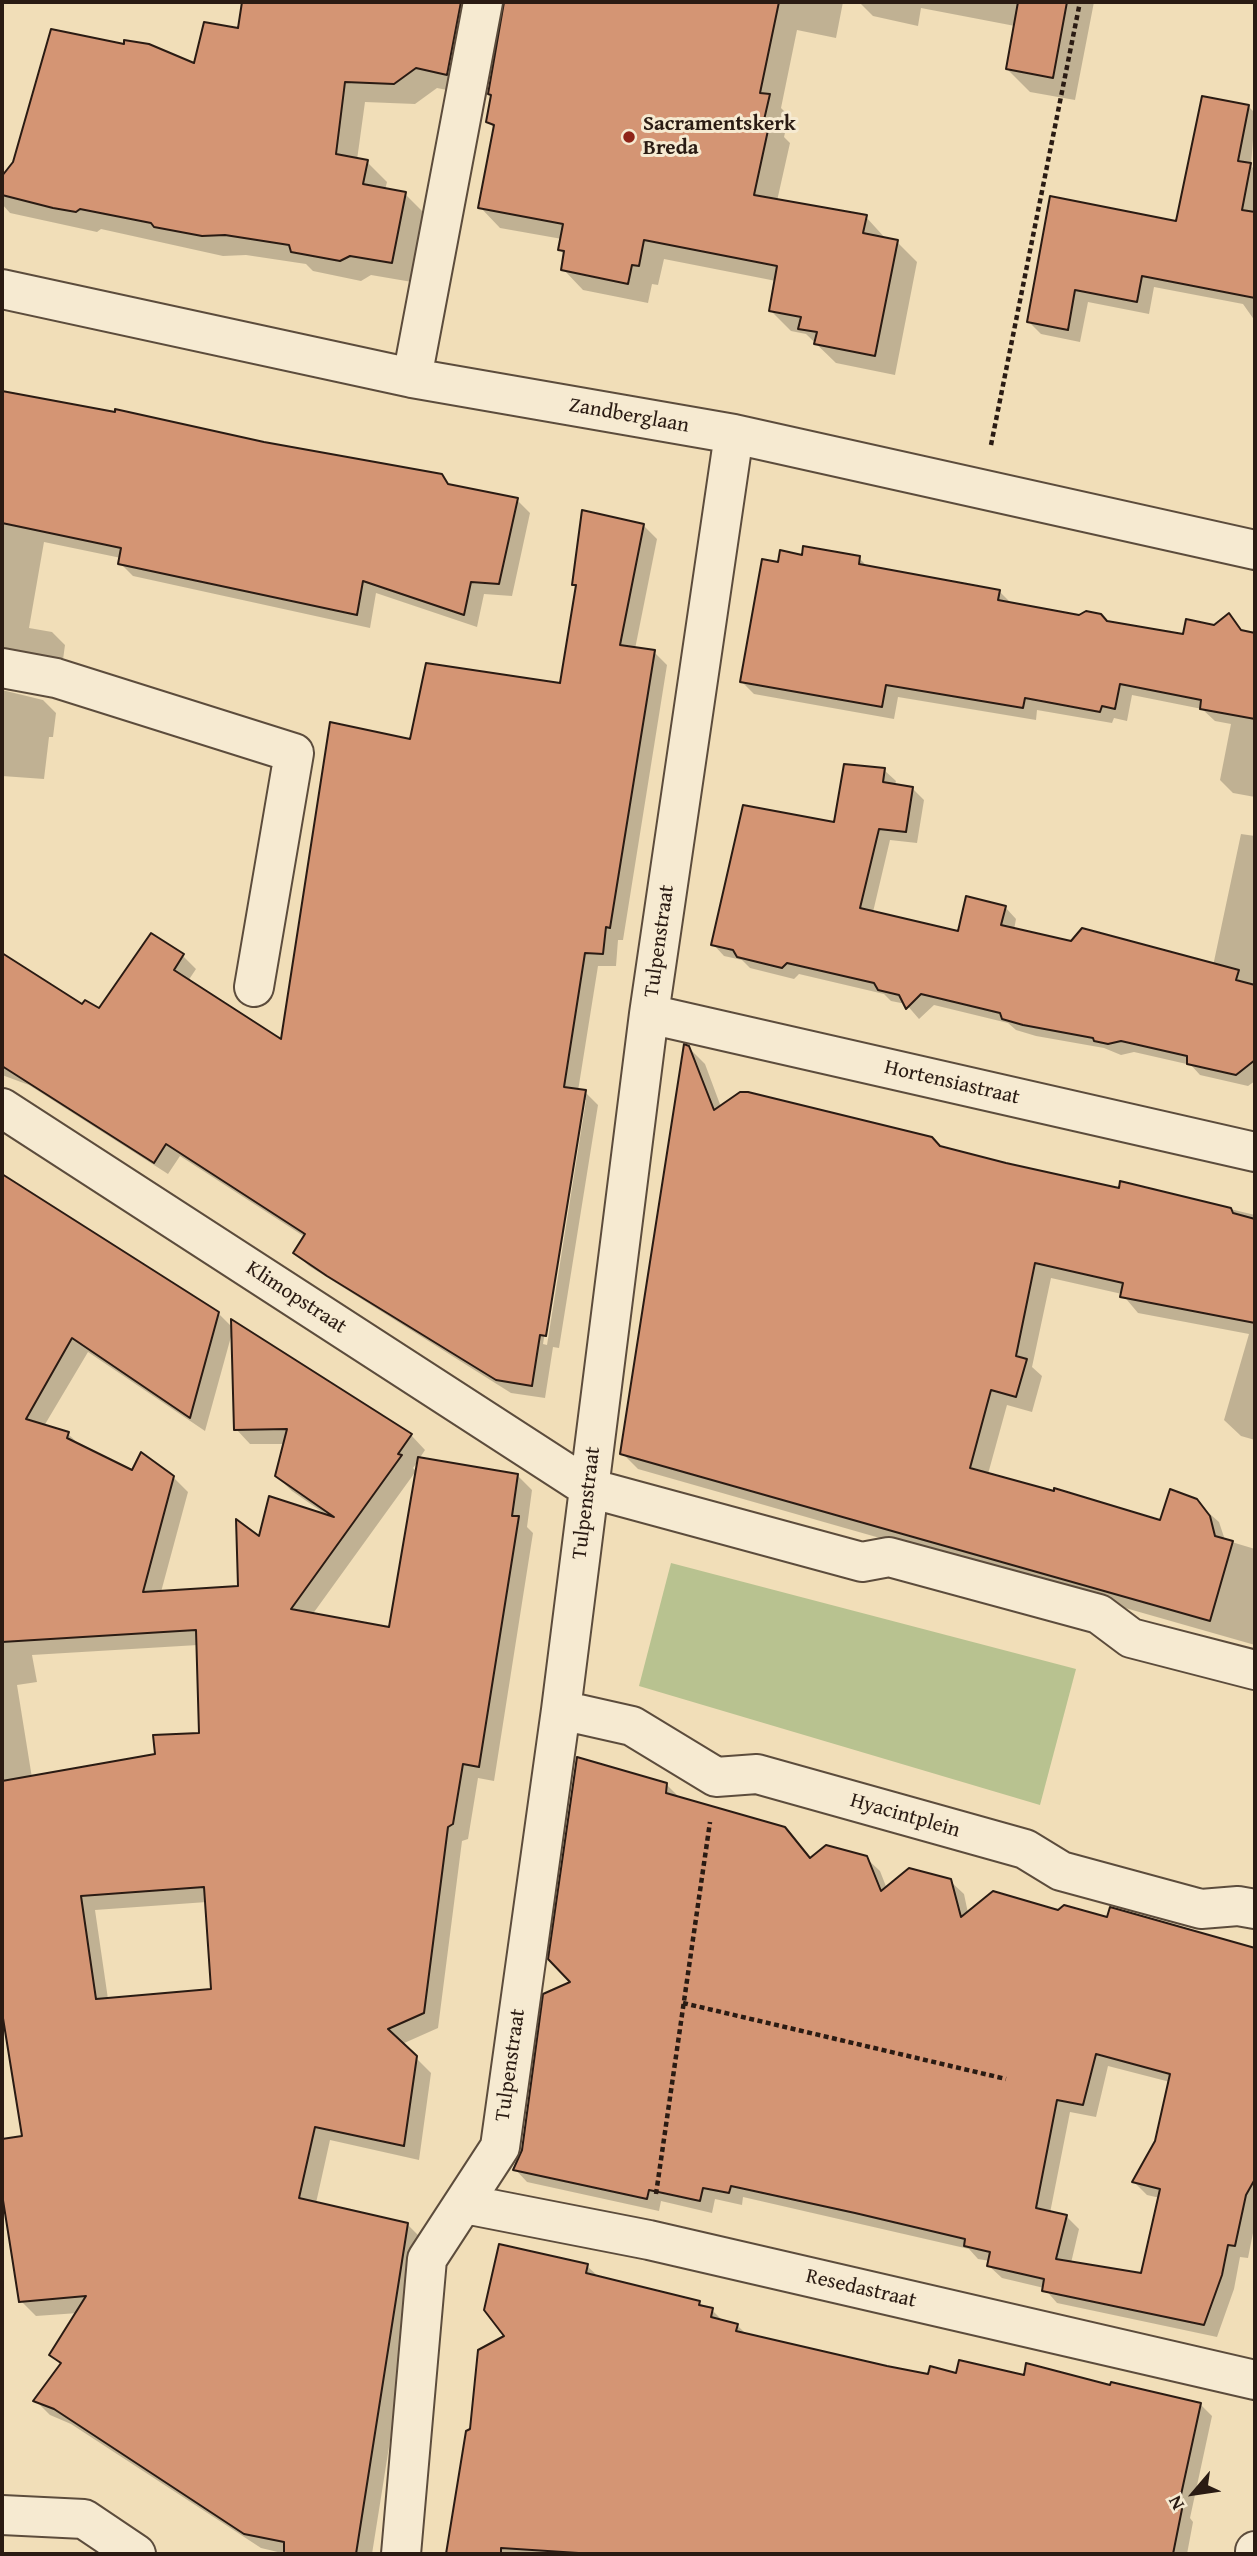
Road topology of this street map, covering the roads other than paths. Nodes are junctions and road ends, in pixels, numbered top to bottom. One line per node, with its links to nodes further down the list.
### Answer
1 (483, 2): 3 (street)
2 (2, 289): 3 (street, Zandberglaan)
3 (412, 378): 4 (street, Zandberglaan)
4 (734, 434): 5 (street, Zandberglaan); 8 (street, Tulpenstraat)
5 (1255, 550)
6 (2, 668): 7 (street)
7 (254, 987)
8 (649, 1014): 10 (street, Hortensiastraat); 11 (street, Tulpenstraat)
9 (2, 1108): 11 (street, Klimopstraat)
10 (1255, 1152)
11 (589, 1488): 12 (street); 13 (street, Tulpenstraat)
12 (1255, 1670)
13 (561, 1710): 14 (street, Hyacintplein); 15 (street, Tulpenstraat)
14 (1255, 1909)
15 (465, 2204): 16 (street, Resedastraat); 19 (street, Tulpenstraat)
16 (1255, 2380)
17 (2, 2515): 18 (street)
18 (136, 2554)
19 (401, 2554)

